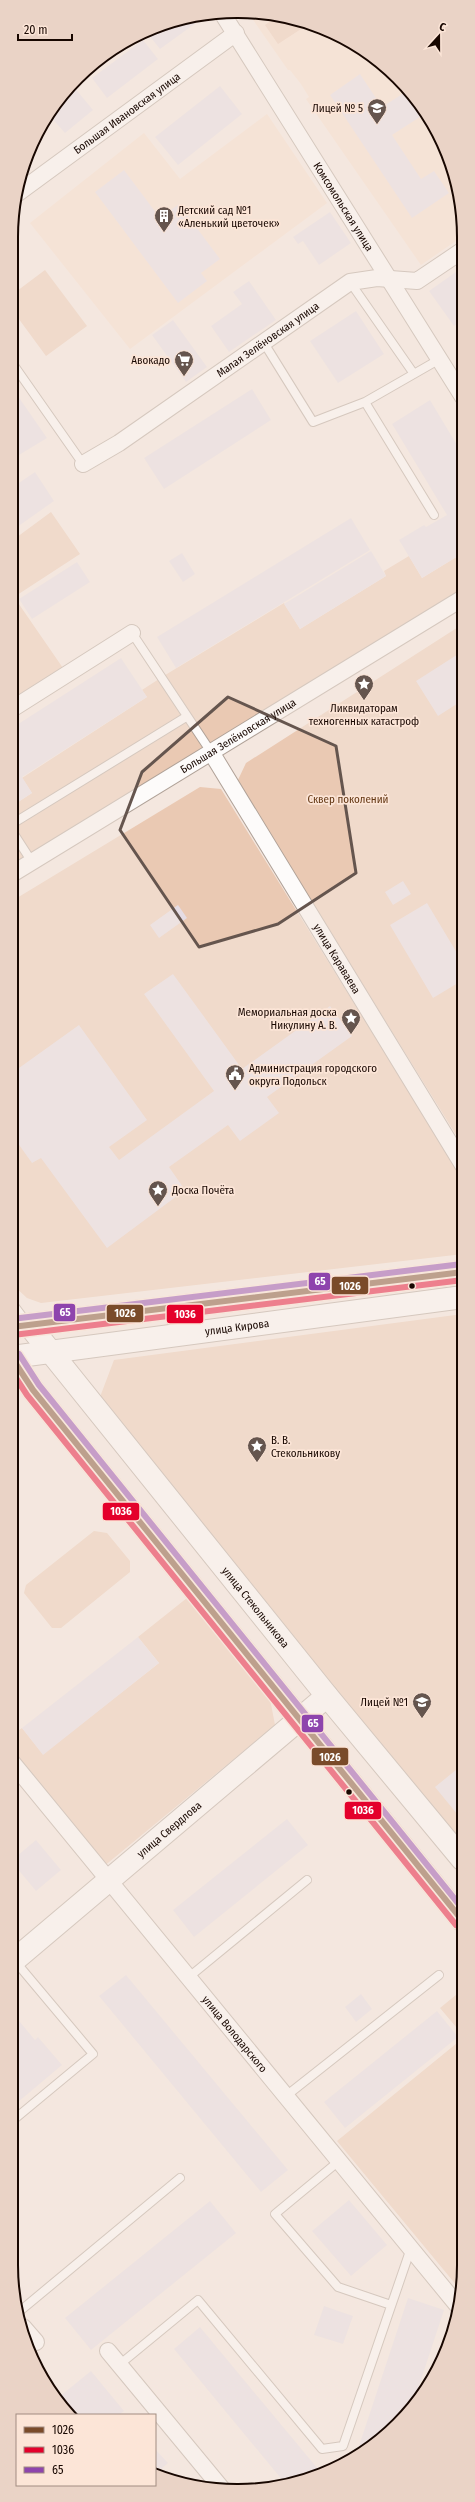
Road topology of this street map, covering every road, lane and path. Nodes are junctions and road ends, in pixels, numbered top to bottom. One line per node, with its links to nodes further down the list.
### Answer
1 (225, 18): 2 (street, Комсомольская улица)
2 (236, 33): 3 (street, Большая Ивановская улица); 5 (street, Комсомольская улица)
3 (23, 189)
4 (457, 255): 5 (street, Малая Зелёновская улица)
5 (391, 279): 6 (street, Малая Зелёновская улица); 8 (street, Комсомольская улица)
6 (350, 282): 7 (street, Малая Зелёновская улица); 10 (lane)
7 (264, 343): 12 (lane); 13 (street, Малая Зелёновская улица)
8 (440, 358): 10 (lane); 11 (street, Комсомольская улица)
9 (18, 371): 13 (lane)
10 (414, 374): 12 (lane)
11 (457, 386)
12 (365, 402): 14 (lane)
13 (83, 464)
14 (434, 515)
15 (457, 602): 19 (street, Большая Зелёновская улица)
16 (132, 633): 17 (street); 18 (lane)
17 (18, 705)
18 (186, 717): 19 (lane); 20 (lane)
19 (211, 752): 22 (street, Большая Зелёновская улица); 24 (street, улица Караваева)
20 (18, 820)
21 (18, 840): 22 (lane)
22 (32, 862): 23 (street, Большая Зелёновская улица)
23 (18, 870)
24 (457, 1155)
25 (457, 1273): 27 (main road)
26 (457, 1298): 28 (main road, улица Кирова)
27 (18, 1329): 28 (main road, улица Стекольникова)
28 (52, 1351): 29 (main road, улица Кирова); 31 (main road, улица Стекольникова)
29 (18, 1357)
30 (18, 1367): 32 (main road)
31 (327, 1696): 32 (main road, улица Свердлова); 34 (main road, улица Стекольникова)
32 (299, 1719): 35 (main road, улица Свердлова); 37 (main road)
33 (18, 1768): 35 (street, улица Володарского)
34 (457, 1853)
35 (110, 1880): 38 (main road, улица Свердлова); 41 (street, улица Володарского)
36 (306, 1880): 41 (lane)
37 (457, 1914)
38 (18, 1958)
39 (18, 1968): 43 (lane)
40 (439, 1974): 42 (lane)
41 (189, 1978): 42 (street, улица Володарского)
42 (286, 2096): 44 (street, улица Володарского)
43 (18, 2116)
44 (339, 2161): 46 (street, улица Володарского); 48 (lane)
45 (180, 2178): 49 (lane)
46 (411, 2248): 47 (street, улица Володарского); 48 (lane)
47 (454, 2301)
48 (391, 2305): 53 (lane)
49 (22, 2309)
50 (30, 2335): 51 (street)
51 (36, 2342)
52 (108, 2351): 53 (street)
53 (119, 2365): 54 (street)
54 (217, 2483)

